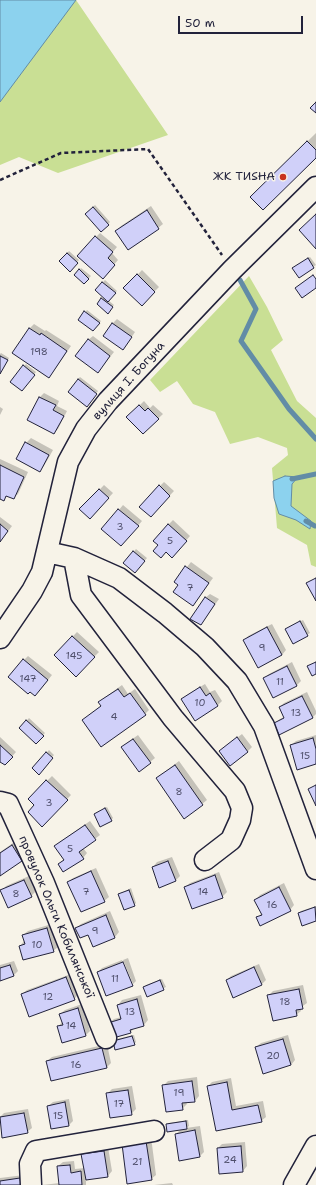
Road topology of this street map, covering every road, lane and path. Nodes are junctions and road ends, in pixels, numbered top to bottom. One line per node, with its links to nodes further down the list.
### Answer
1 (0, 180): 3 (path)
2 (316, 187): 3 (street, вулиця І. Богуна)
3 (232, 270): 4 (street, вулиця І. Богуна)
4 (47, 552): 5 (street); 6 (street, вулиця І. Богуна)
5 (74, 558): 8 (street); 9 (street)
6 (0, 638)
7 (0, 802): 10 (street, провулок Ольги Кобилянської)
8 (205, 860)
9 (316, 869)
10 (106, 1038)
11 (154, 1131): 13 (street)
12 (316, 1146): 14 (street)
13 (32, 1185)
14 (294, 1185)

